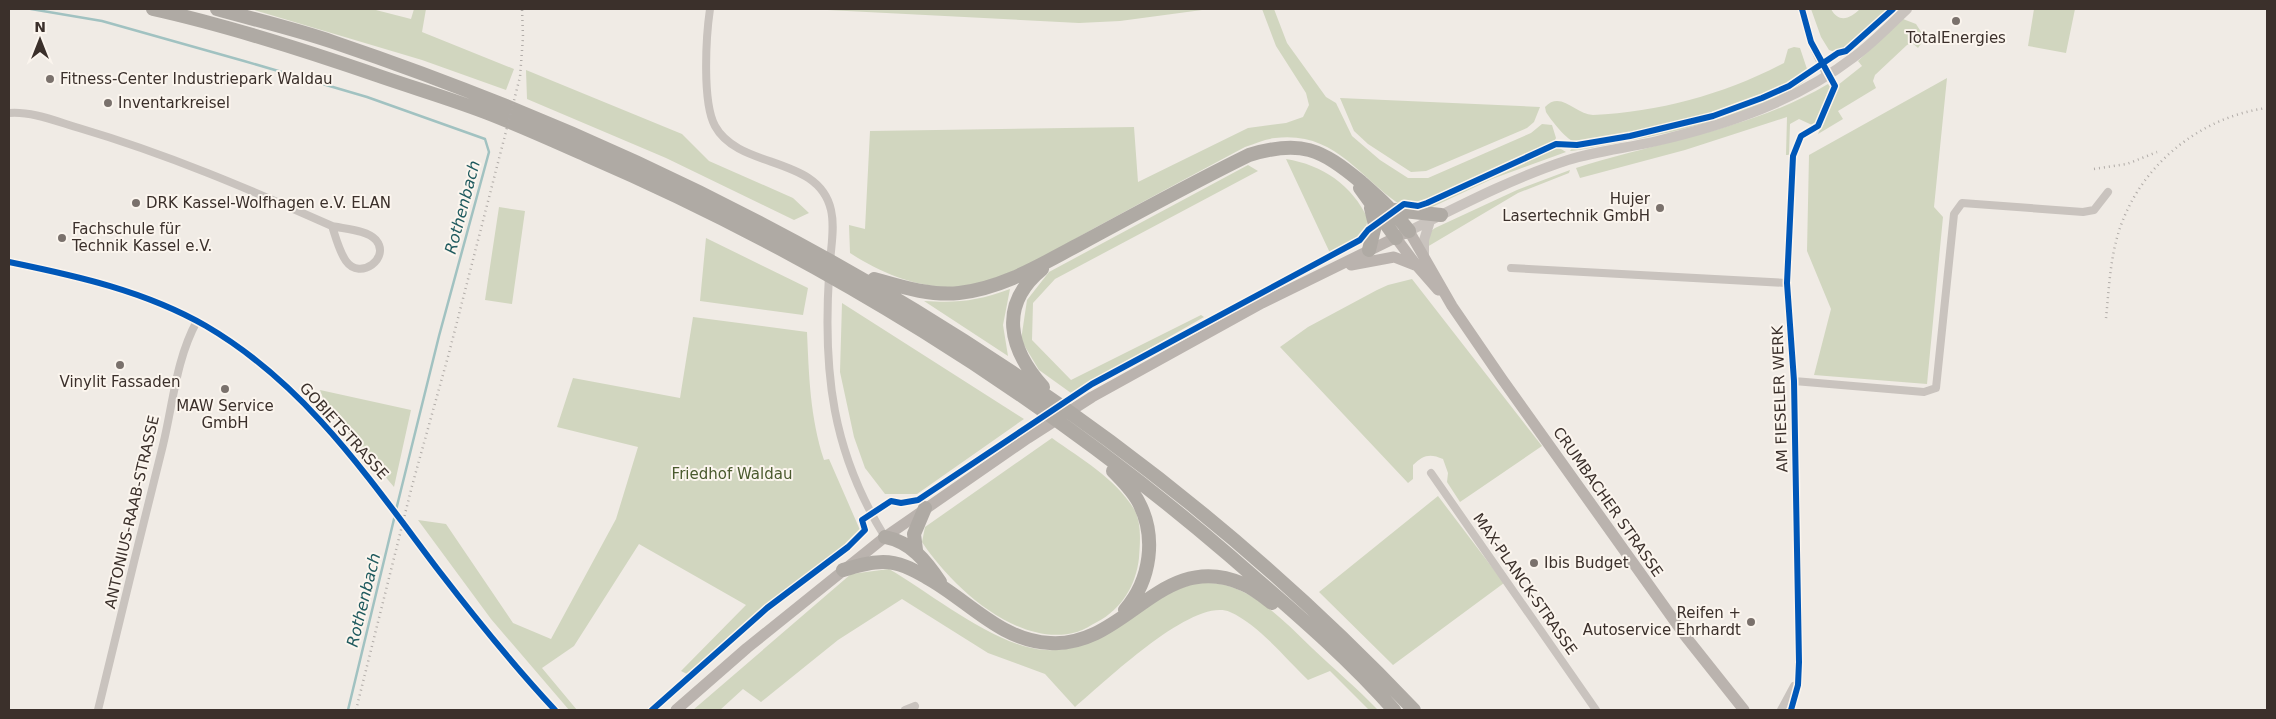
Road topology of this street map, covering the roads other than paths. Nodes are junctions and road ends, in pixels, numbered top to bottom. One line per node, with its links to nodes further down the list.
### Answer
1 (153, 9): 7 (highway)
2 (217, 9): 7 (highway)
3 (710, 9): 34 (street)
4 (1802, 9): 6 (street)
5 (1907, 9): 6 (street)
6 (1827, 76): 14 (street)
7 (489, 106): 25 (highway); 31 (highway)
8 (9, 113): 15 (street)
9 (1801, 136): 26 (street, AM FIESELER WERK)
10 (1351, 175): 12 (highway); 13 (highway); 20 (highway)
11 (2108, 192): 29 (street, AM FIESELER WERK)
12 (1370, 202): 17 (highway); 18 (highway)
13 (1394, 210): 14 (highway); 16 (highway)
14 (1435, 218): 16 (street); 19 (street)
15 (332, 226): 15 (street)
16 (1409, 231): 17 (main road); 19 (main road, CRUMBACHER STRASSE)
17 (1396, 238): 18 (main road); 22 (main road, CRUMBACHER STRASSE)
18 (1369, 250): 24 (main road)
19 (1424, 256): 27 (main road, CRUMBACHER STRASSE)
20 (1052, 260): 25 (highway); 30 (highway)
21 (9, 262): 28 (street, GOBIETSTRASSE)
22 (1417, 266): 24 (main road, CRUMBACHER STRASSE); 27 (main road, CRUMBACHER STRASSE)
23 (1511, 268): 26 (street)
24 (1330, 270): 33 (main road)
25 (854, 272): 30 (highway)
26 (1787, 283): 29 (street, AM FIESELER WERK)
27 (1452, 306): 50 (main road, CRUMBACHER STRASSE)
28 (197, 322): 43 (street, ANTONIUS-RAAB-STRASSE); 44 (street, GOBIETSTRASSE)
29 (1794, 380): 41 (street, AM FIESELER WERK)
30 (1045, 393): 48 (highway)
31 (1097, 451): 39 (highway); 40 (highway)
32 (1432, 473): 49 (street, MAX-PLANCK-STRASSE)
33 (925, 508): 34 (main road); 35 (highway)
34 (885, 537): 35 (highway); 36 (highway); 37 (main road)
35 (916, 550): 38 (highway)
36 (910, 568): 37 (highway); 38 (highway)
37 (843, 570): 45 (main road)
38 (942, 585): 39 (highway)
39 (1116, 622): 40 (highway)
40 (1331, 647): 47 (highway)
41 (1799, 662): 51 (street, AM FIESELER WERK); 52 (street, AM FIESELER WERK)
42 (915, 706): 46 (street)
43 (98, 710)
44 (555, 710)
45 (676, 710)
46 (904, 710)
47 (1394, 710)
48 (1414, 710)
49 (1596, 710)
50 (1744, 710)
51 (1781, 710)
52 (1791, 710)

